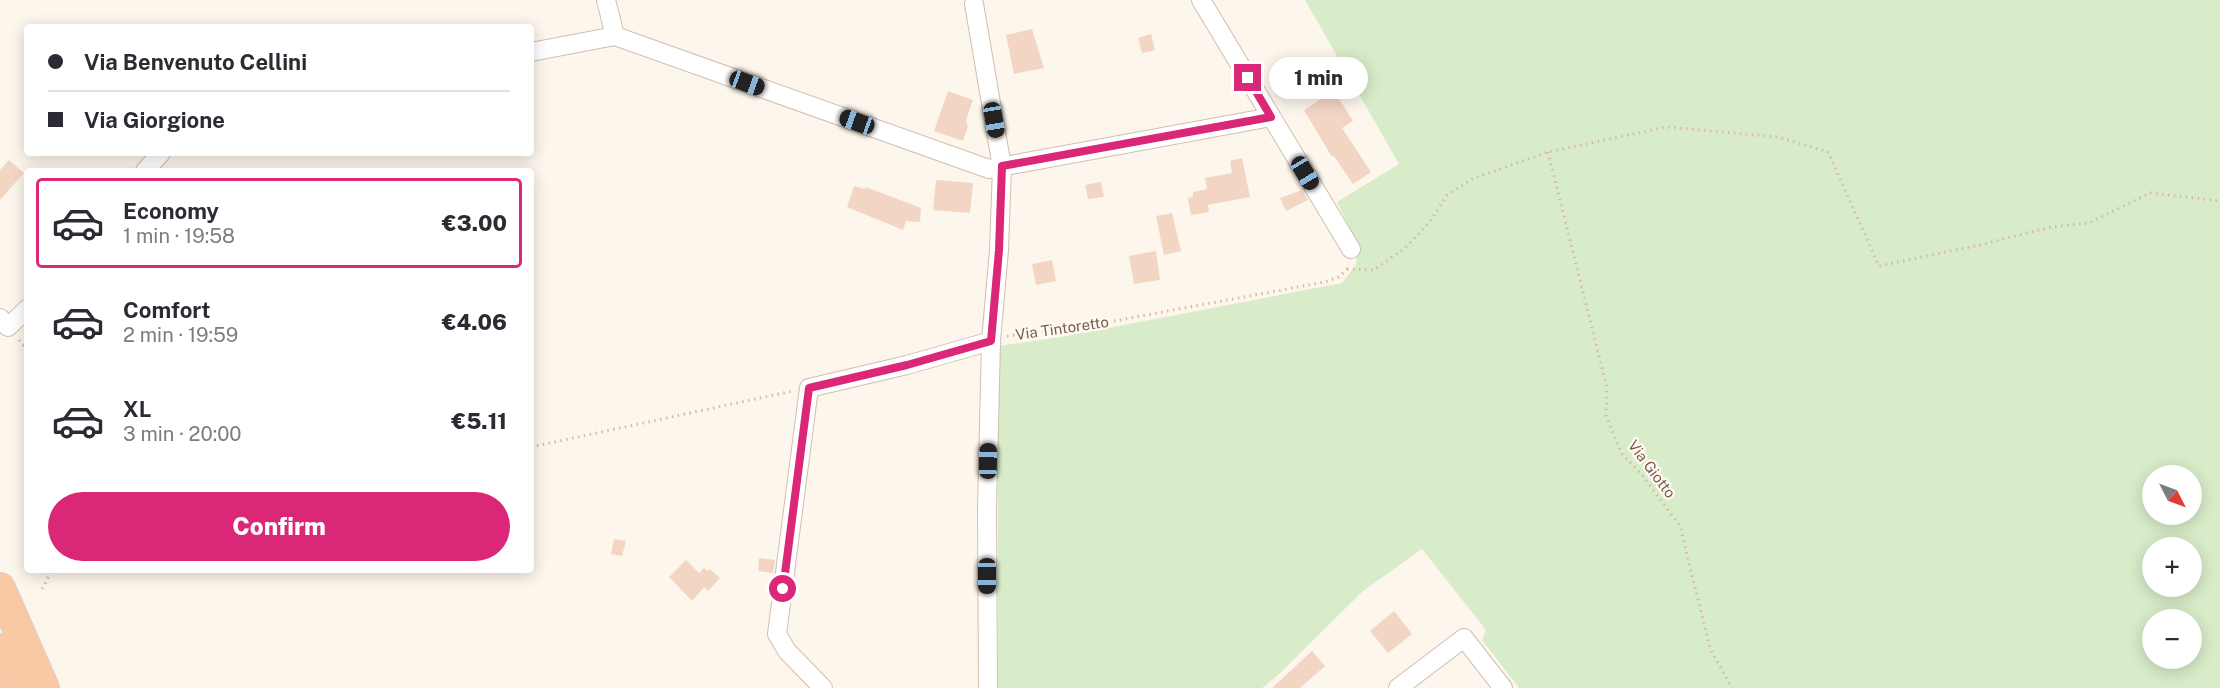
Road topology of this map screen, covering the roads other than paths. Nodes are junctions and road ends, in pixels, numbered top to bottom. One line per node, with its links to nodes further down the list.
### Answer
1 (606, 0): 4 (street)
2 (1201, 0): 6 (street)
3 (976, 1): 8 (street)
4 (615, 36): 5 (street); 8 (street)
5 (534, 51)
6 (1271, 117): 8 (street); 10 (street)
7 (158, 156): 9 (street)
8 (1002, 166): 13 (street)
9 (148, 168)
10 (1351, 249)
11 (24, 311): 12 (street)
12 (4, 322)
13 (991, 341): 18 (street); 19 (street)
14 (0, 588): 17 (highway)
15 (0, 649): 16 (highway)
16 (18, 688)
17 (44, 688)
18 (823, 688)
19 (988, 688)
20 (1398, 688): 21 (street)
21 (1503, 688)

